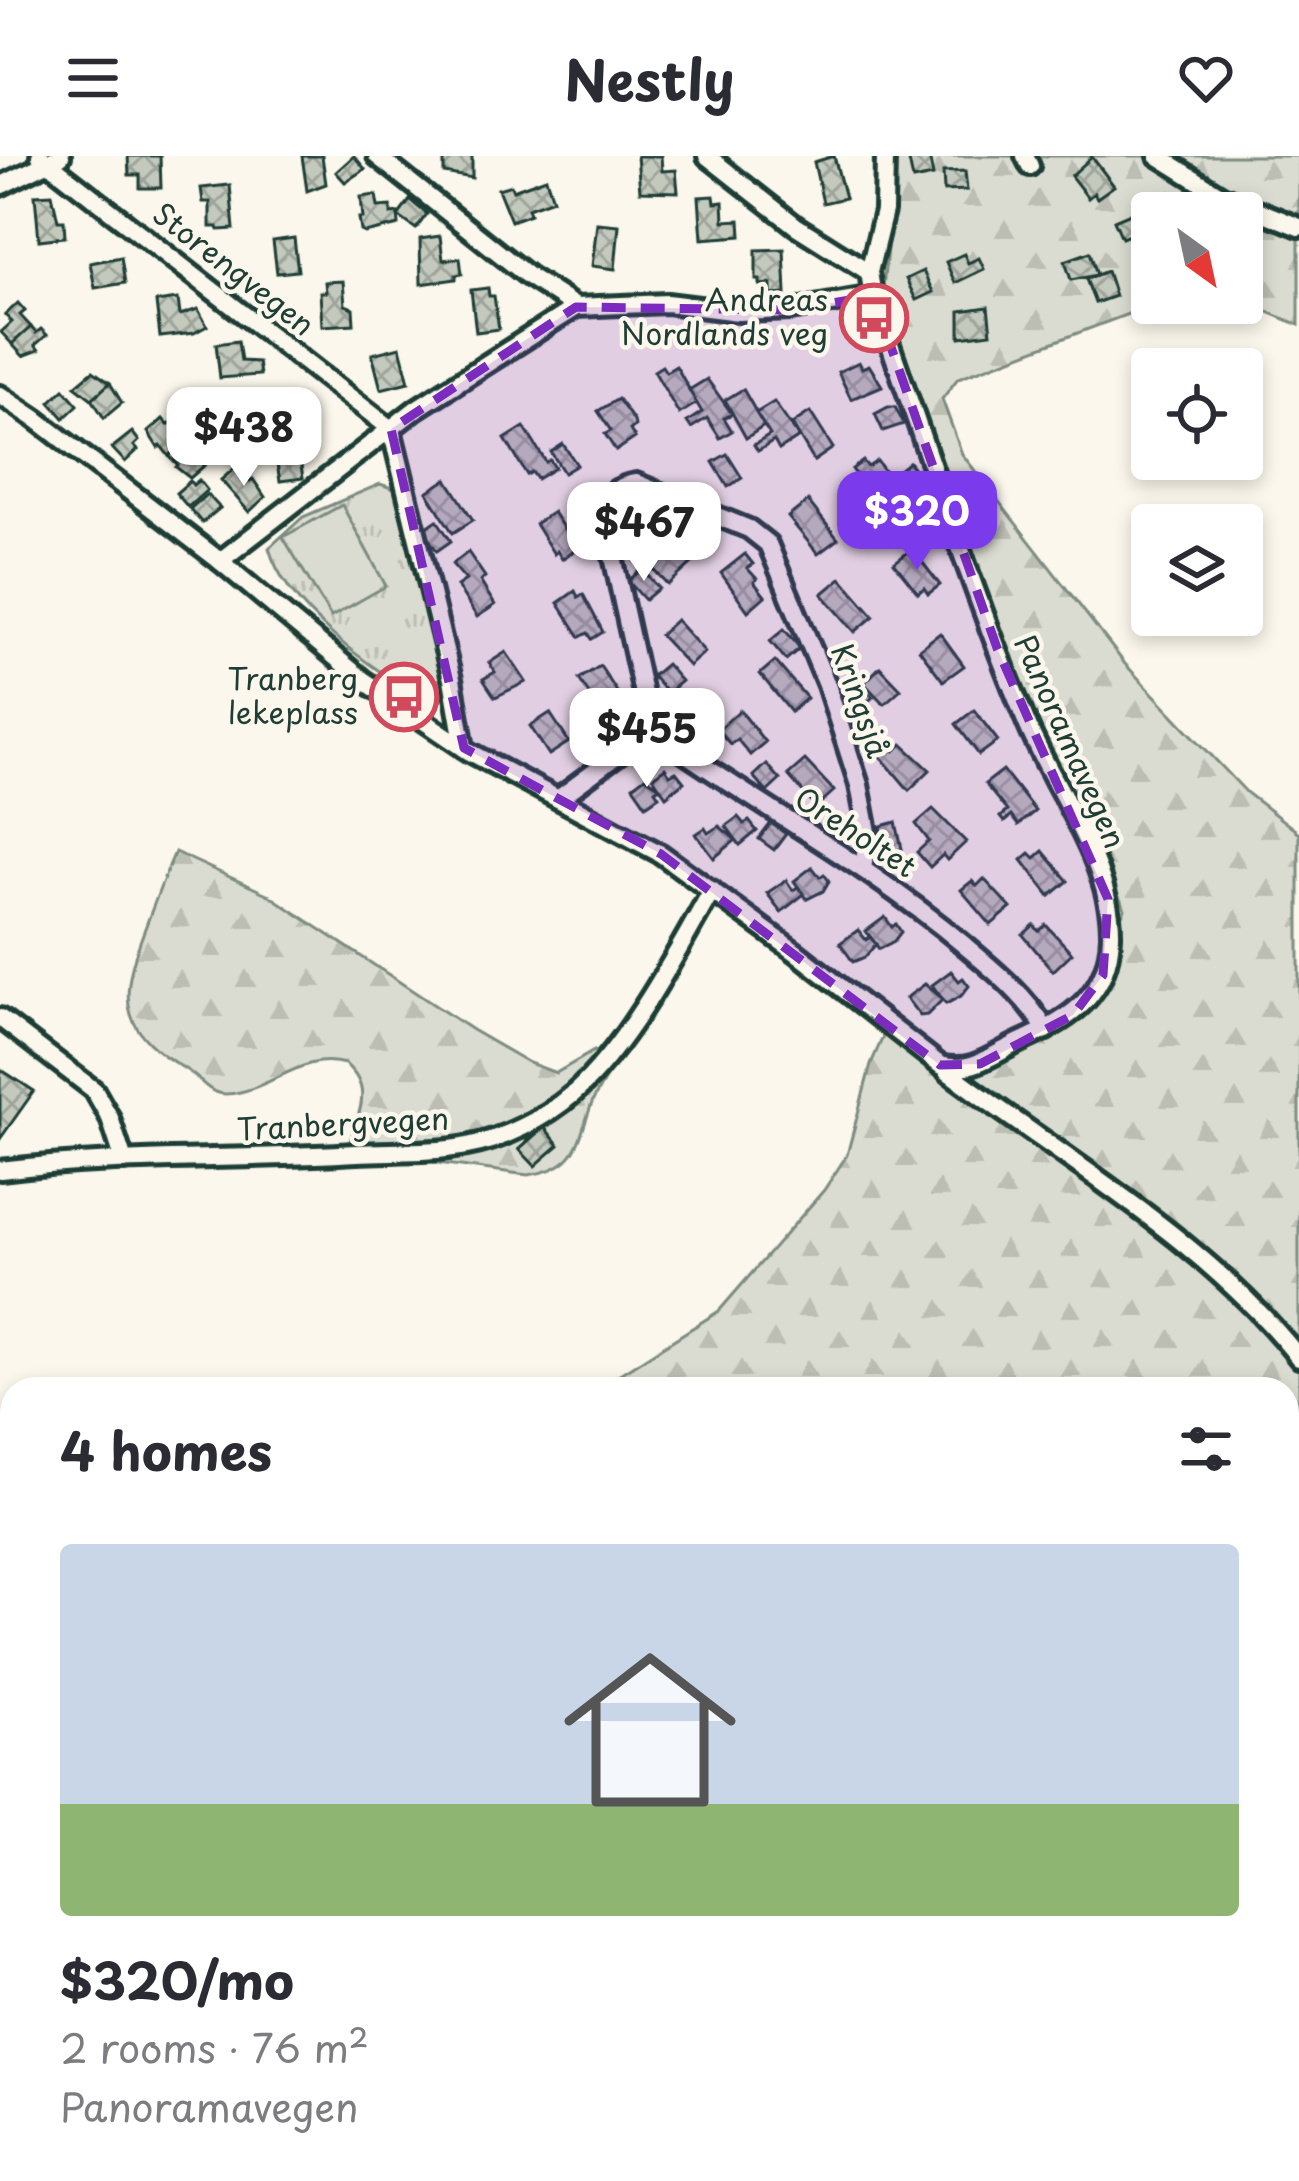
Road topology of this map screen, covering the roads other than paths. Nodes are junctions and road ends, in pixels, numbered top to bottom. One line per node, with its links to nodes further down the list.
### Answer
1 (377, 156): 10 (street)
2 (707, 156): 8 (street)
3 (885, 156): 8 (street, Panoramavegen)
4 (1158, 156): 7 (street)
5 (49, 158): 6 (street); 12 (street, Storengvegen)
6 (0, 186)
7 (1299, 226)
8 (869, 272): 9 (street, Panoramavegen)
9 (873, 296): 10 (street); 20 (street, Panoramavegen)
10 (576, 307): 12 (street)
11 (0, 395): 13 (street)
12 (391, 429): 13 (street); 15 (street)
13 (220, 561): 15 (street)
14 (651, 730): 16 (street); 17 (street, Oreholtet); 17 (street, Kringsjå)
15 (464, 748): 16 (street)
16 (557, 799): 18 (street)
17 (863, 869): 20 (street, Oreholtet)
18 (712, 890): 21 (street); 22 (street, Tranbergvegen)
19 (0, 1018): 22 (street)
20 (1046, 1030): 21 (street, Panoramavegen)
21 (940, 1065): 24 (street)
22 (124, 1161): 23 (street, Tranbergvegen)
23 (0, 1170)
24 (1299, 1358)

